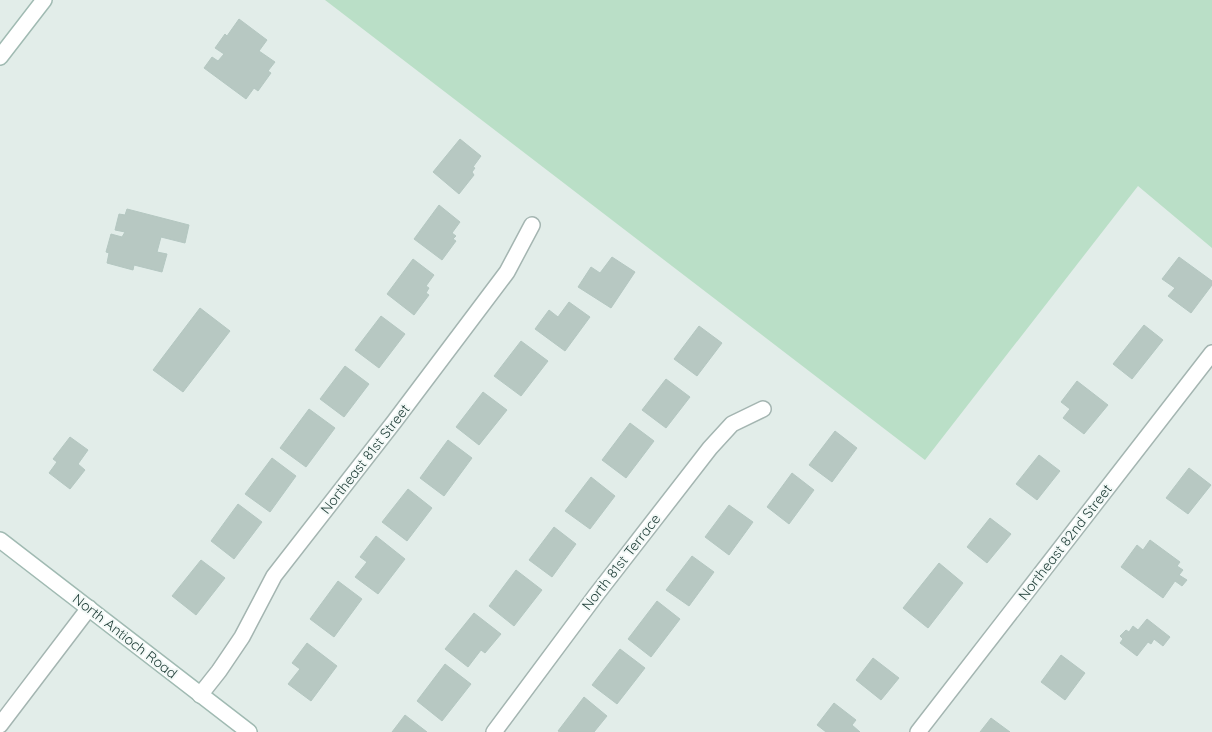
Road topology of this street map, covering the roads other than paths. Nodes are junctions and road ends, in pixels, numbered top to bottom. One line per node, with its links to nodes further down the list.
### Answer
1 (44, 0): 2 (street)
2 (0, 57)
3 (532, 225): 8 (street, Northeast 81st Street)
4 (1212, 353): 12 (street, Northeast 82nd Street)
5 (763, 409): 11 (street, North 81st Terrace)
6 (0, 540): 7 (street, North Antioch Road)
7 (88, 608): 8 (street, North Antioch Road); 9 (street)
8 (200, 694): 10 (street, North Antioch Road)
9 (0, 725)
10 (249, 732)
11 (494, 732)
12 (918, 732)

